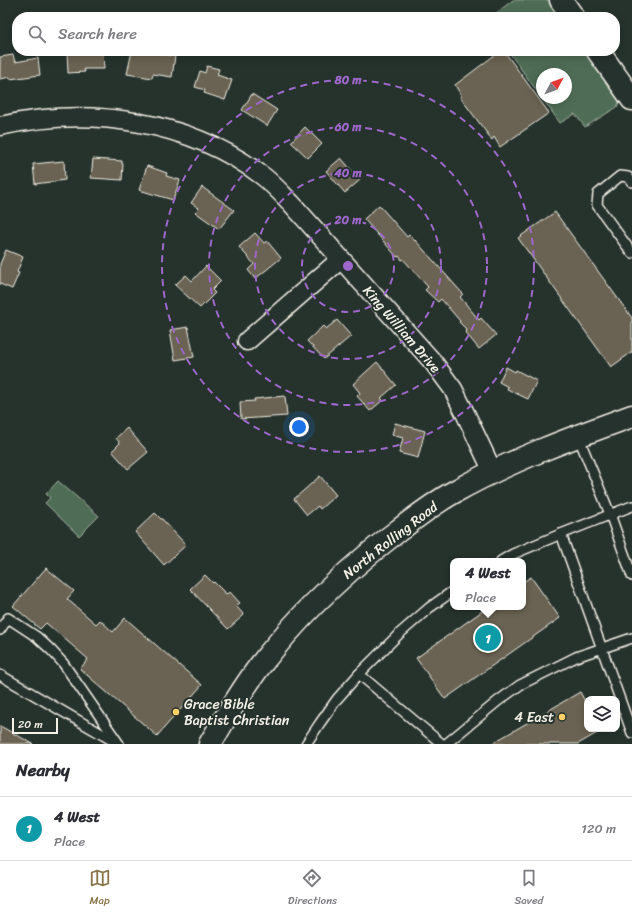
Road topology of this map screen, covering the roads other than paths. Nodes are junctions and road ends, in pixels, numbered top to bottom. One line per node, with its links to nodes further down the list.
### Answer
1 (561, 0): 2 (main road)
2 (569, 12)
3 (602, 56): 4 (main road)
4 (632, 99)
5 (0, 126): 8 (street, King William Drive)
6 (632, 182): 7 (lane)
7 (632, 253)
8 (341, 260): 9 (street); 12 (street, King William Drive)
9 (247, 341)
10 (632, 416): 11 (main road, North Rolling Road)
11 (578, 435): 12 (main road, North Rolling Road); 14 (lane)
12 (493, 472): 26 (main road, North Rolling Road)
13 (632, 506): 14 (lane)
14 (610, 514): 15 (lane); 17 (lane)
15 (561, 534): 16 (lane); 21 (lane)
16 (507, 558)
17 (632, 576)
18 (450, 593): 22 (lane)
19 (0, 630): 25 (lane)
20 (632, 638): 21 (lane)
21 (601, 648): 24 (lane); 29 (lane)
22 (359, 674): 27 (lane); 28 (lane)
23 (0, 675): 25 (lane)
24 (632, 733)
25 (119, 744)
26 (210, 744)
27 (306, 744)
28 (442, 744)
29 (446, 744)

